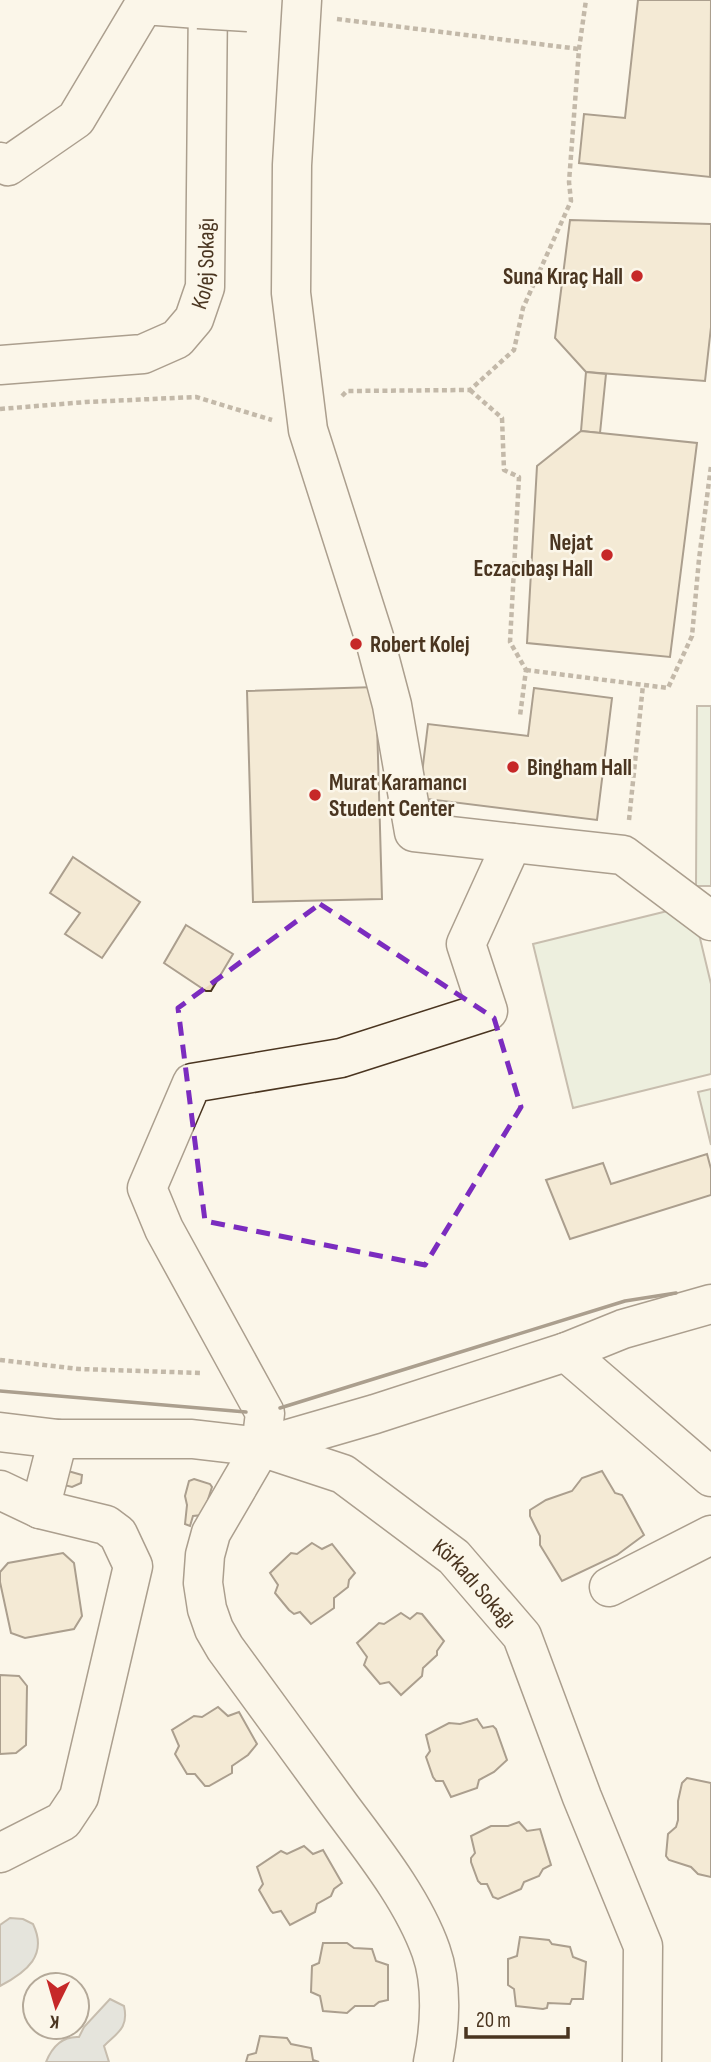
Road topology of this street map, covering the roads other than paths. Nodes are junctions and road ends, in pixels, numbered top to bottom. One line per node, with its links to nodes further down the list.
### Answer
1 (203, 4): 2 (street, bridge); 3 (street); 4 (street, Kolej Sokağı)
2 (300, 7): 5 (street)
3 (0, 162)
4 (0, 365)
5 (512, 843): 6 (street); 11 (street)
6 (711, 921)
7 (711, 1304): 8 (street)
8 (566, 1352): 11 (street); 12 (street)
9 (0, 1432): 10 (street, Körkadı Sokağı)
10 (58, 1439): 11 (street, Körkadı Sokağı); 14 (street)
11 (261, 1447): 18 (street); 19 (street, Körkadı Sokağı)
12 (711, 1477)
13 (0, 1490): 14 (street)
14 (40, 1509): 17 (street)
15 (711, 1535): 16 (street)
16 (609, 1587)
17 (0, 1853)
18 (433, 2062)
19 (642, 2062)

